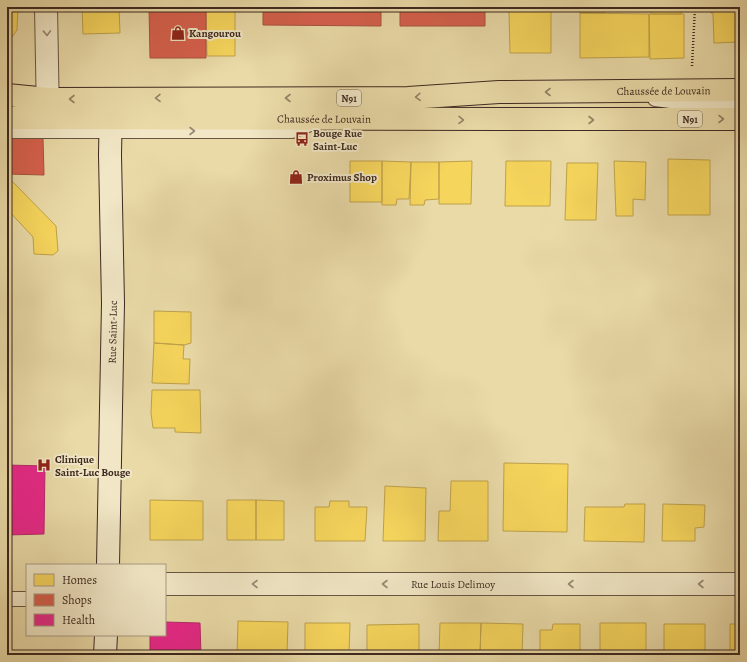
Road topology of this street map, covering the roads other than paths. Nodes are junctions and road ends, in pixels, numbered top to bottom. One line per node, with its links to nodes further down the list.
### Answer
1 (46, 7): 7 (street, one-way to 7)
2 (740, 90): 3 (main road, Chaussée de Louvain / N91)
3 (587, 92): 6 (lane, Chaussée de Louvain / N91); 8 (main road, Chaussée de Louvain / N91, one-way to 8)
4 (7, 95): 7 (main road, Chaussée de Louvain / N91)
5 (740, 104): 6 (lane, Chaussée de Louvain / N91)
6 (702, 105): 10 (lane, Chaussée de Louvain / N91)
7 (48, 108): 8 (main road, Chaussée de Louvain / N91); 9 (main road, Chaussée de Louvain / N91)
8 (111, 116): 10 (main road, Chaussée de Louvain / N91, one-way to 10); 12 (lane); 13 (street, Rue Saint-Luc)
9 (7, 118)
10 (640, 119): 11 (main road, Chaussée de Louvain / N91, one-way to 11)
11 (740, 119)
12 (7, 131)
13 (108, 564)
14 (166, 584): 15 (street, Rue Louis Delimoy, one-way to 14)
15 (740, 584)
16 (7, 599): 17 (lane)
17 (26, 599)
18 (106, 636): 19 (street)
19 (105, 655)

